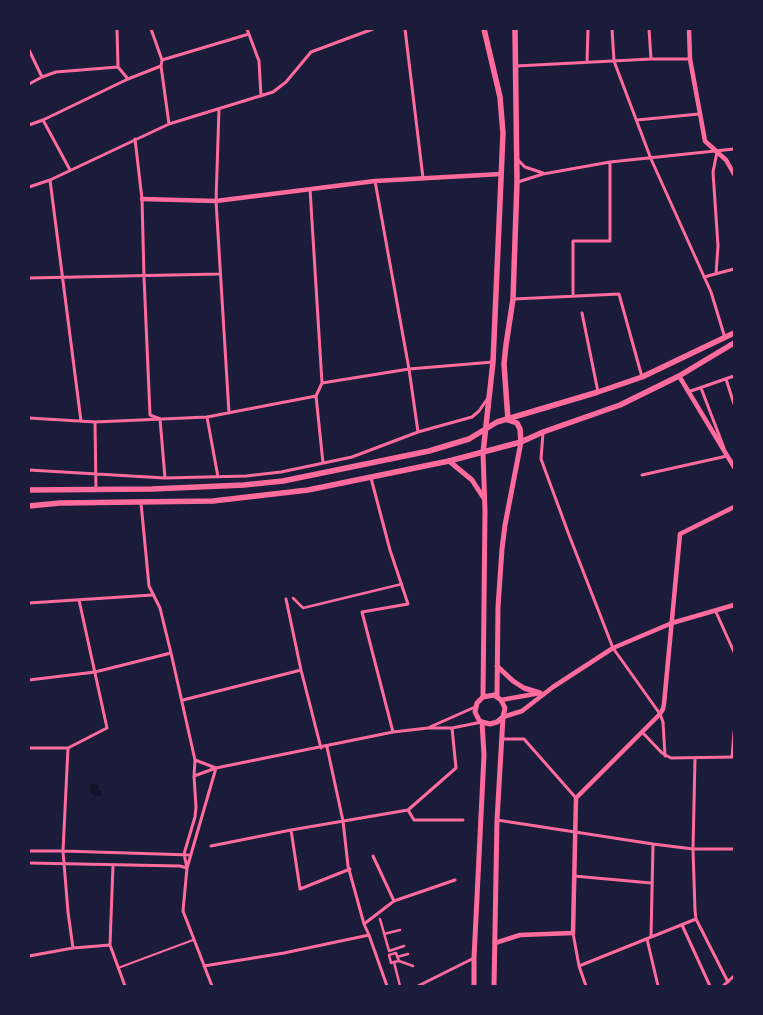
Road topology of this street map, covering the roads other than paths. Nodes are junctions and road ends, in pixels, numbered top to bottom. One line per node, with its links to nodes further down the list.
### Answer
1 (117, 29): 22 (street)
2 (151, 29): 17 (street)
3 (247, 29): 13 (street)
4 (373, 29): 12 (street)
5 (405, 29): 43 (street)
6 (484, 29): 40 (main road)
7 (515, 29): 21 (main road)
8 (588, 29): 19 (street)
9 (612, 29): 18 (street)
10 (649, 29): 15 (street)
11 (689, 29): 16 (street)
12 (369, 30): 26 (street)
13 (248, 34): 17 (street); 26 (street)
14 (29, 50): 23 (street)
15 (652, 59): 16 (street); 18 (street)
16 (690, 59): 28 (street)
17 (162, 60): 20 (street)
18 (614, 60): 19 (street); 30 (street)
19 (587, 62): 21 (street)
20 (161, 66): 24 (street); 31 (street)
21 (515, 66): 36 (main road)
22 (118, 67): 23 (street); 24 (street)
23 (42, 77): 25 (street)
24 (128, 79): 29 (street)
25 (29, 84)
26 (261, 96): 27 (street)
27 (220, 109): 31 (street); 50 (street)
28 (699, 114): 30 (street); 35 (street)
29 (43, 120): 32 (street); 39 (street)
30 (637, 120): 37 (street)
31 (169, 124): 33 (street)
32 (29, 125)
33 (135, 139): 39 (street); 49 (street)
34 (734, 150): 35 (street)
35 (717, 152): 37 (street); 42 (street); 53 (street)
36 (517, 159): 41 (street); 46 (main road)
37 (651, 159): 38 (street); 55 (street)
38 (610, 162): 41 (street); 58 (street)
39 (70, 170): 44 (street)
40 (501, 174): 43 (street); 64 (main road)
41 (543, 174): 46 (street)
42 (734, 174)
43 (424, 178): 45 (street)
44 (50, 180): 47 (street); 57 (street)
45 (375, 181): 48 (street); 65 (street)
46 (517, 182): 59 (main road)
47 (29, 187)
48 (310, 188): 50 (street); 70 (street)
49 (142, 199): 50 (street); 54 (street)
50 (216, 200): 52 (street)
51 (734, 269): 53 (street)
52 (219, 274): 54 (street); 77 (street)
53 (716, 274): 55 (street)
54 (144, 277): 57 (street); 80 (street)
55 (704, 277): 62 (street)
56 (29, 278): 57 (street)
57 (62, 278): 82 (street)
58 (573, 296): 59 (street); 68 (street)
59 (513, 299): 81 (main road)
60 (582, 313): 72 (street)
61 (734, 333): 62 (main road)
62 (724, 338): 68 (main road)
63 (734, 343): 66 (main road)
64 (493, 362): 65 (street); 75 (main road)
65 (409, 369): 70 (street); 85 (street)
66 (679, 376): 73 (street); 86 (main road)
67 (734, 376): 69 (street)
68 (642, 377): 72 (main road)
69 (726, 378): 71 (street); 76 (street)
70 (322, 384): 74 (street)
71 (701, 388): 73 (street); 89 (street)
72 (598, 392): 81 (main road)
73 (688, 392): 89 (street)
74 (316, 396): 77 (street); 91 (street)
75 (489, 396): 84 (main road); 85 (street)
76 (734, 404)
77 (229, 413): 79 (street)
78 (29, 418): 82 (street)
79 (207, 418): 80 (street); 97 (street)
80 (160, 419): 83 (street); 98 (street)
81 (508, 420): 84 (main road); 87 (main road)
82 (81, 421): 83 (street)
83 (96, 422): 95 (street)
84 (485, 430): 88 (main road); 100 (main road)
85 (418, 432): 91 (street)
86 (543, 432): 87 (main road); 116 (street)
87 (521, 442): 88 (main road); 119 (main road)
88 (483, 453): 90 (main road); 103 (main road)
89 (727, 456): 92 (street); 96 (street)
90 (450, 462): 99 (main road); 103 (main road)
91 (323, 463): 94 (street)
92 (734, 467)
93 (29, 470): 95 (street)
94 (281, 472): 97 (street); 100 (street)
95 (96, 475): 98 (street); 102 (street)
96 (642, 476)
97 (218, 477): 98 (street)
98 (165, 478)
99 (371, 478): 104 (main road); 107 (street)
100 (283, 481): 102 (main road)
101 (29, 490): 102 (main road)
102 (96, 490)
103 (484, 498): 125 (main road)
104 (141, 503): 105 (main road); 108 (street)
105 (29, 506)
106 (734, 507): 115 (street)
107 (402, 584): 109 (street); 134 (street)
108 (152, 595): 111 (street); 118 (street)
109 (293, 598)
110 (286, 599): 120 (street)
111 (79, 600): 112 (street); 121 (street)
112 (29, 603)
113 (734, 605): 114 (street)
114 (716, 612): 115 (street); 117 (street)
115 (672, 624): 116 (street); 129 (street)
116 (613, 648): 123 (street); 129 (street)
117 (734, 652)
118 (171, 653): 121 (street); 127 (street)
119 (497, 666): 124 (main road); 126 (main road)
120 (302, 670): 127 (street); 141 (street)
121 (95, 672): 122 (street); 140 (street)
122 (29, 680)
123 (546, 692): 124 (street); 130 (street)
124 (540, 693): 126 (street)
125 (483, 696): 126 (main road); 128 (main road)
126 (499, 698): 130 (main road)
127 (183, 700): 145 (street)
128 (475, 707): 131 (main road); 132 (street)
129 (660, 714): 135 (street); 142 (street)
130 (503, 717): 131 (main road); 137 (main road)
131 (482, 722): 133 (street); 192 (main road)
132 (428, 728): 133 (street); 134 (street)
133 (452, 728): 149 (street)
134 (393, 732): 138 (street)
135 (642, 732): 142 (street); 148 (street)
136 (734, 732): 143 (street)
137 (502, 738): 148 (street); 151 (main road)
138 (327, 746): 141 (street); 152 (street)
139 (29, 748): 140 (street)
140 (68, 748): 160 (street)
141 (321, 748): 146 (street)
142 (665, 756): 144 (street)
143 (733, 757): 144 (street)
144 (695, 758): 157 (street)
145 (195, 760): 146 (street); 147 (street)
146 (216, 768): 147 (street); 162 (street)
147 (194, 776): 161 (street)
148 (576, 798): 154 (street)
149 (408, 810): 150 (street); 152 (street)
150 (463, 820)
151 (497, 820): 154 (street); 184 (main road)
152 (343, 821): 153 (street); 168 (street)
153 (291, 830): 156 (street); 168 (street)
154 (574, 831): 155 (street); 169 (street)
155 (653, 844): 157 (street); 171 (street)
156 (211, 846)
157 (693, 849): 158 (street); 174 (street)
158 (734, 849)
159 (29, 851): 160 (street)
160 (62, 851): 161 (street); 164 (street)
161 (184, 854): 162 (street); 167 (street)
162 (191, 855): 167 (street)
163 (373, 856): 172 (street)
164 (64, 862): 165 (street); 166 (street); 187 (street)
165 (29, 863)
166 (113, 865): 167 (street); 185 (street)
167 (187, 868): 183 (street)
168 (350, 869): 175 (street)
169 (574, 876): 171 (street); 178 (street)
170 (455, 880): 172 (street)
171 (651, 883): 181 (street)
172 (394, 901): 175 (street)
173 (380, 919): 179 (street)
174 (696, 919): 176 (street); 200 (street)
175 (364, 924): 180 (street)
176 (682, 925): 181 (street); 210 (street)
177 (400, 930): 179 (street)
178 (573, 933): 184 (street); 197 (street)
179 (384, 934): 188 (street)
180 (369, 935): 195 (street); 203 (street)
181 (651, 937): 182 (street)
182 (647, 939): 197 (street); 209 (street)
183 (193, 940): 195 (street); 198 (lane)
184 (495, 943): 207 (main road)
185 (110, 945): 187 (street); 198 (street)
186 (404, 946): 188 (street)
187 (73, 948): 190 (street)
188 (392, 952): 191 (street); 194 (street)
189 (408, 954): 191 (street)
190 (29, 956)
191 (398, 957): 193 (street)
192 (474, 958): 205 (street); 206 (main road)
193 (399, 961): 194 (street); 196 (street)
194 (394, 962): 204 (street)
195 (204, 966): 202 (street)
196 (413, 966)
197 (579, 966): 208 (street)
198 (118, 968): 201 (street)
199 (734, 976): 200 (street)
200 (728, 982): 211 (street)
201 (125, 986)
202 (212, 986)
203 (387, 986)
204 (400, 986)
205 (418, 986)
206 (474, 986)
207 (494, 986)
208 (586, 986)
209 (658, 986)
210 (710, 986)
211 (723, 986)

